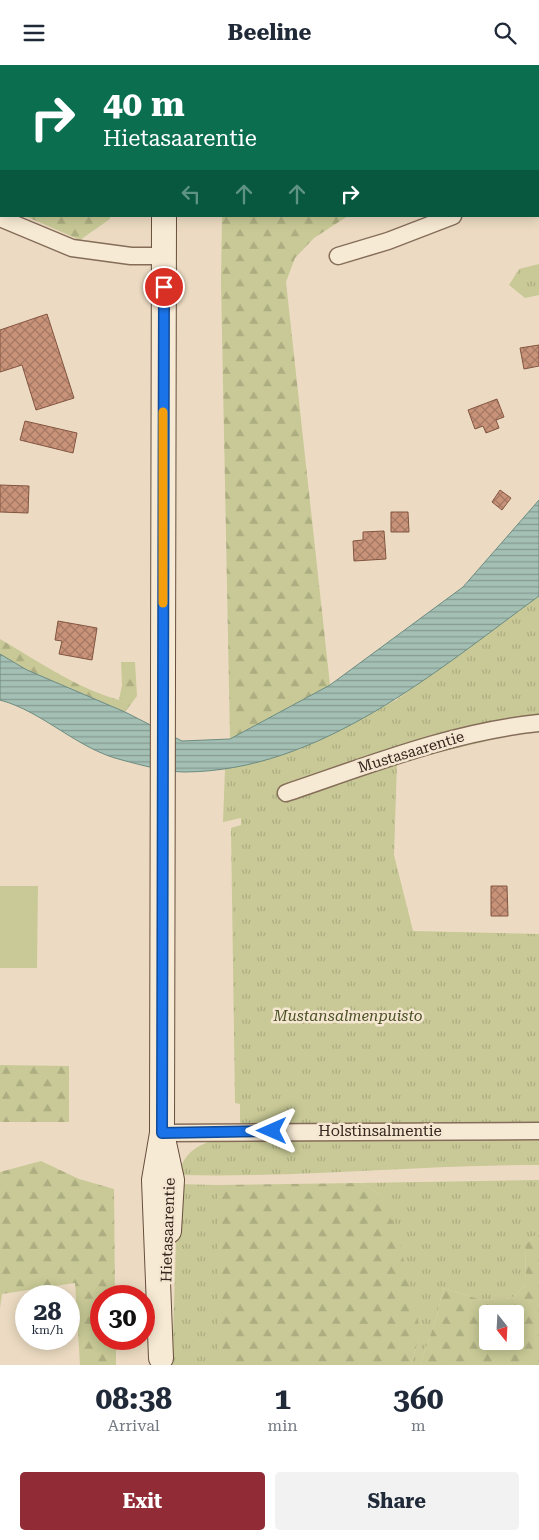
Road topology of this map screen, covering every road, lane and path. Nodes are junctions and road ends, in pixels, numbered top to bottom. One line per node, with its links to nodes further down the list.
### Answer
1 (164, 217): 4 (street, Hietasaarentie)
2 (450, 217): 5 (street)
3 (0, 218): 4 (street)
4 (164, 257): 9 (street, Hietasaarentie)
5 (338, 257)
6 (539, 723): 7 (street, Mustasaarentie)
7 (286, 793)
8 (539, 1131): 9 (street, Holstinsalmentie)
9 (162, 1133): 10 (street, Hietasaarentie)
10 (161, 1361)

